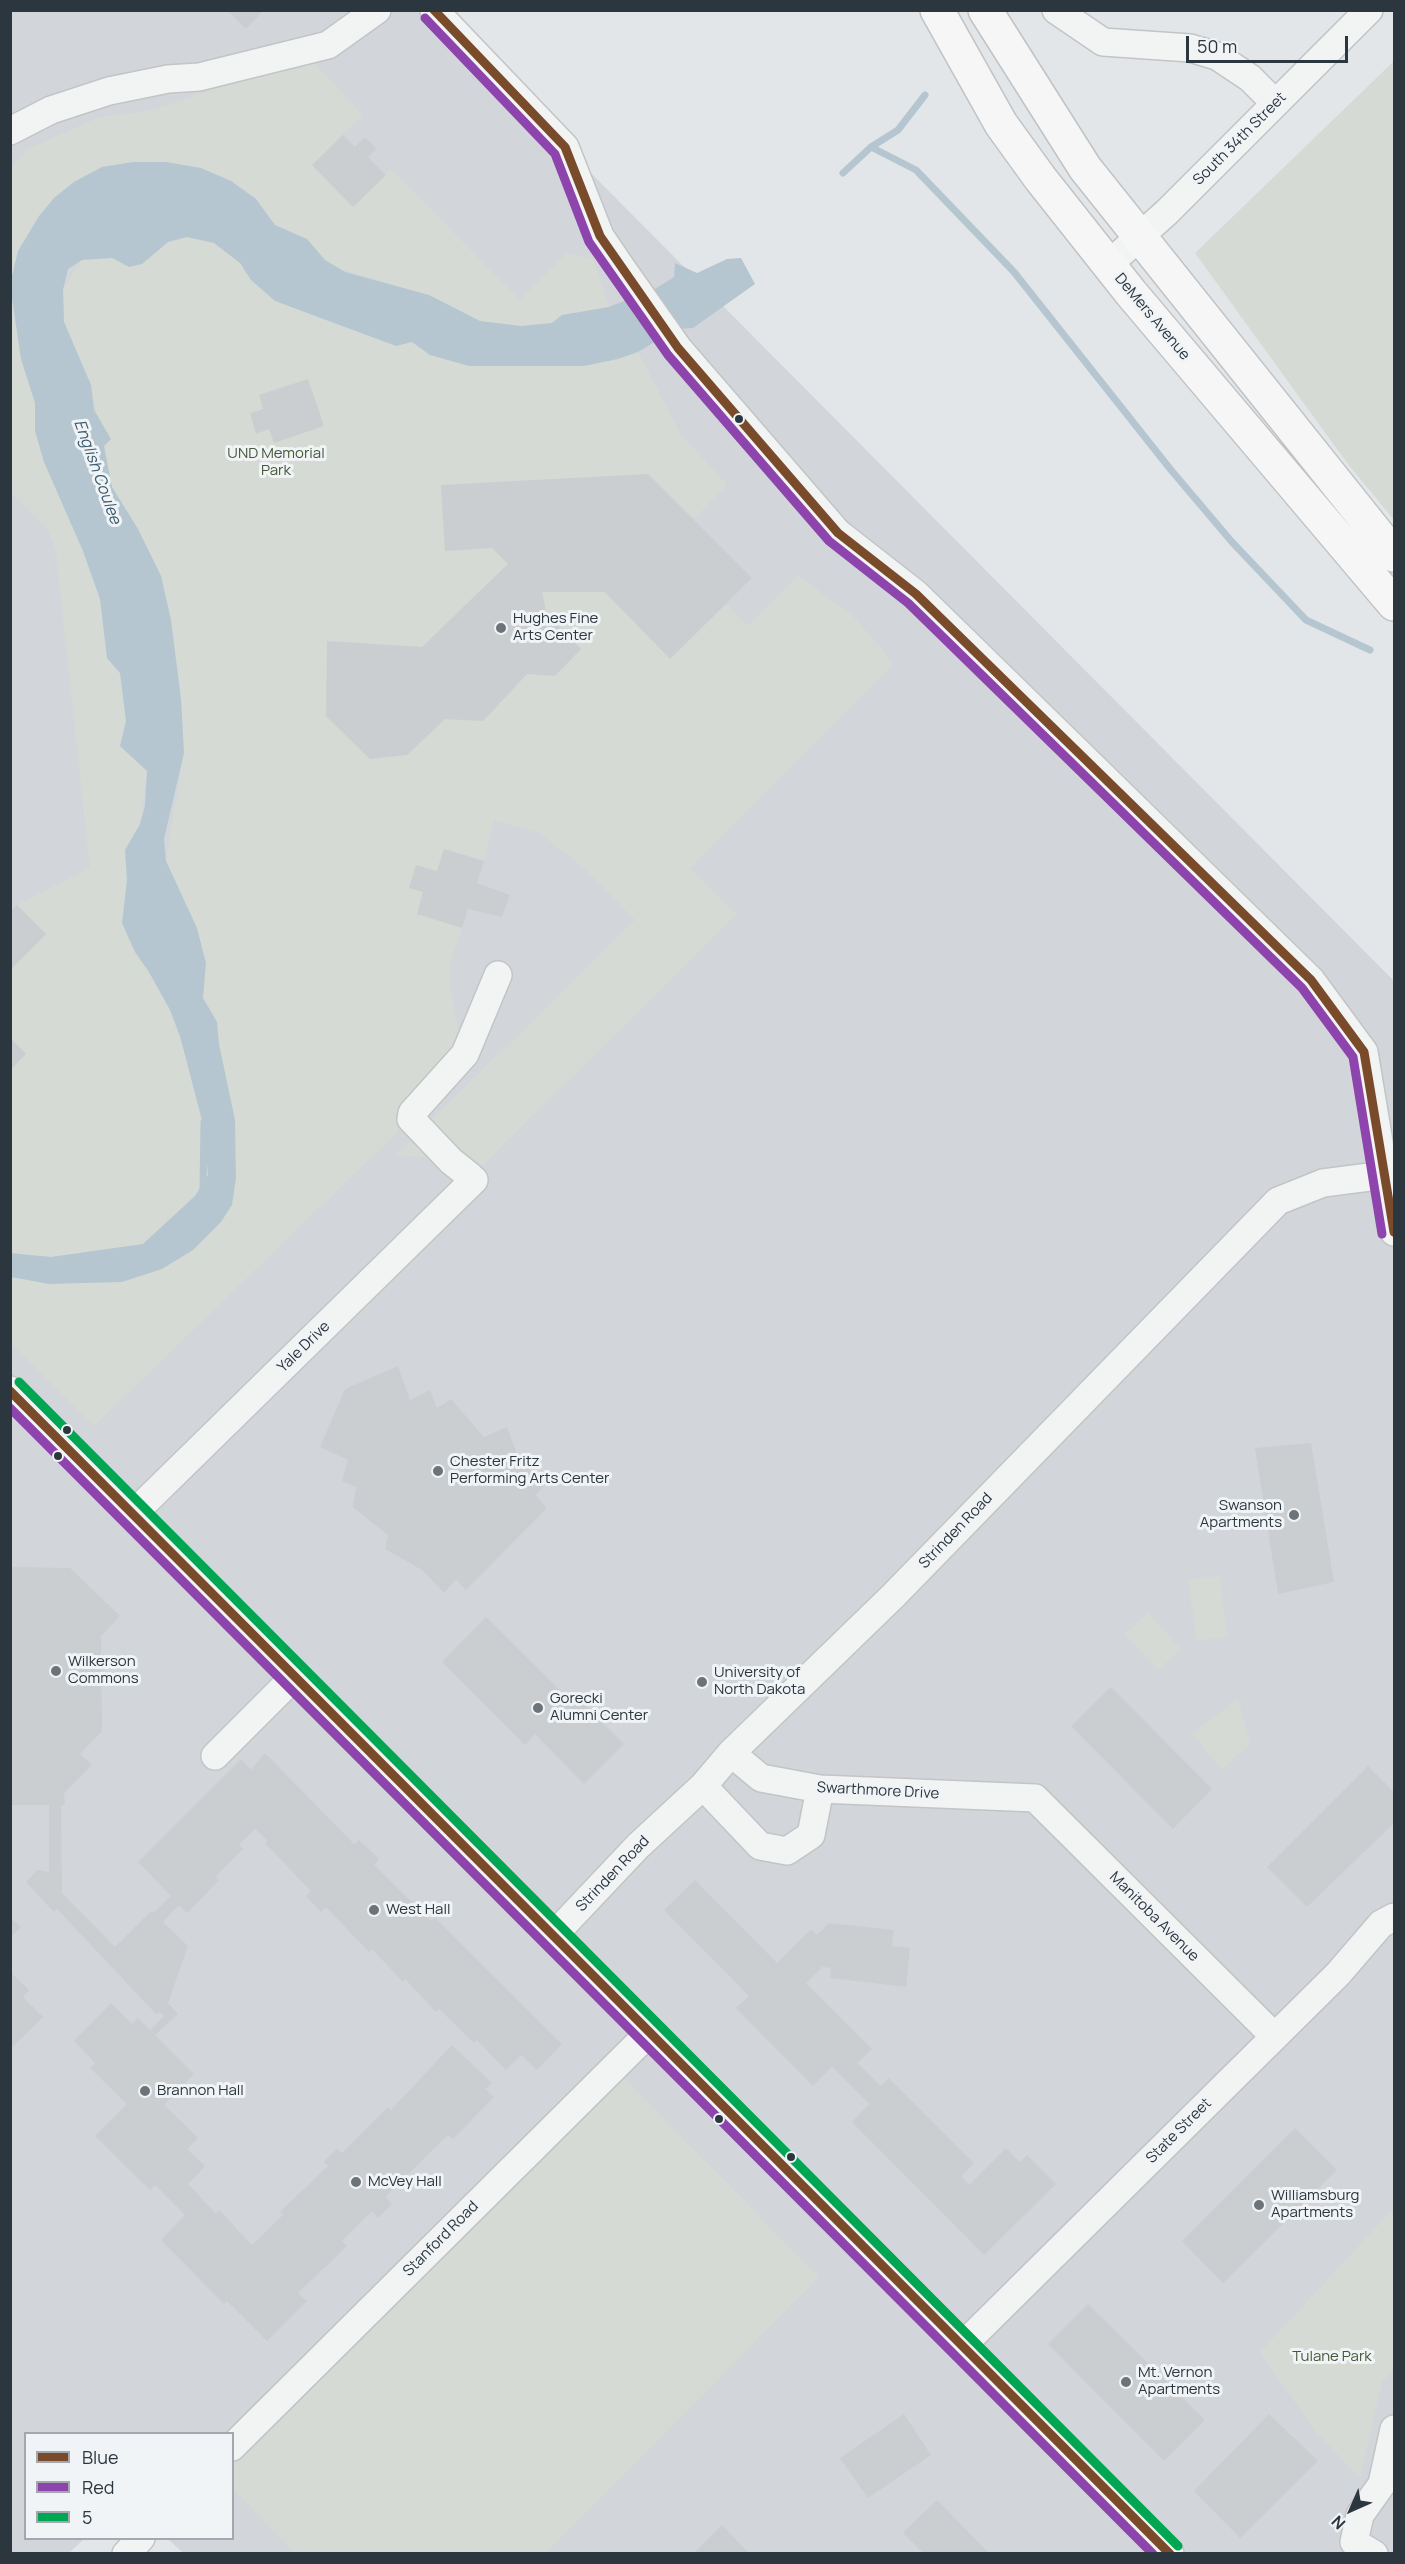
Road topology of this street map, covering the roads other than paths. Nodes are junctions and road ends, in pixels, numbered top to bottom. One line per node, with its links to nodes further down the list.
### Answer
1 (377, 10): 8 (street)
2 (435, 10): 14 (street)
3 (937, 10): 10 (main road, DeMers Avenue)
4 (985, 10): 9 (main road)
5 (1056, 10): 7 (street)
6 (1369, 10): 7 (street, South 34th Street)
7 (1275, 103): 9 (street, South 34th Street)
8 (10, 131)
9 (1140, 237): 10 (street, South 34th Street); 11 (main road)
10 (1108, 265): 12 (main road, DeMers Avenue)
11 (1395, 555)
12 (1395, 604)
13 (498, 975): 17 (street, Yale Drive)
14 (1385, 1175): 15 (street); 19 (street, Strinden Road)
15 (1395, 1232)
16 (14, 1393): 17 (street)
17 (133, 1514): 18 (street)
18 (294, 1677): 20 (street); 25 (street)
19 (731, 1753): 21 (street, Strinden Road); 22 (street, Swarthmore Drive)
20 (215, 1756)
21 (703, 1786): 22 (street); 25 (street, Strinden Road)
22 (820, 1789): 23 (street, Swarthmore Drive)
23 (1035, 1798): 27 (street, Manitoba Avenue)
24 (1395, 1917): 27 (street, State Street)
25 (553, 1936): 26 (street)
26 (650, 2032): 28 (street); 30 (street, Stanford Road)
27 (1274, 2036): 28 (street, State Street)
28 (962, 2346): 34 (street)
29 (1395, 2429): 32 (street)
30 (234, 2445)
31 (139, 2540): 33 (street)
32 (1364, 2548)
33 (126, 2553)
34 (1170, 2553)

